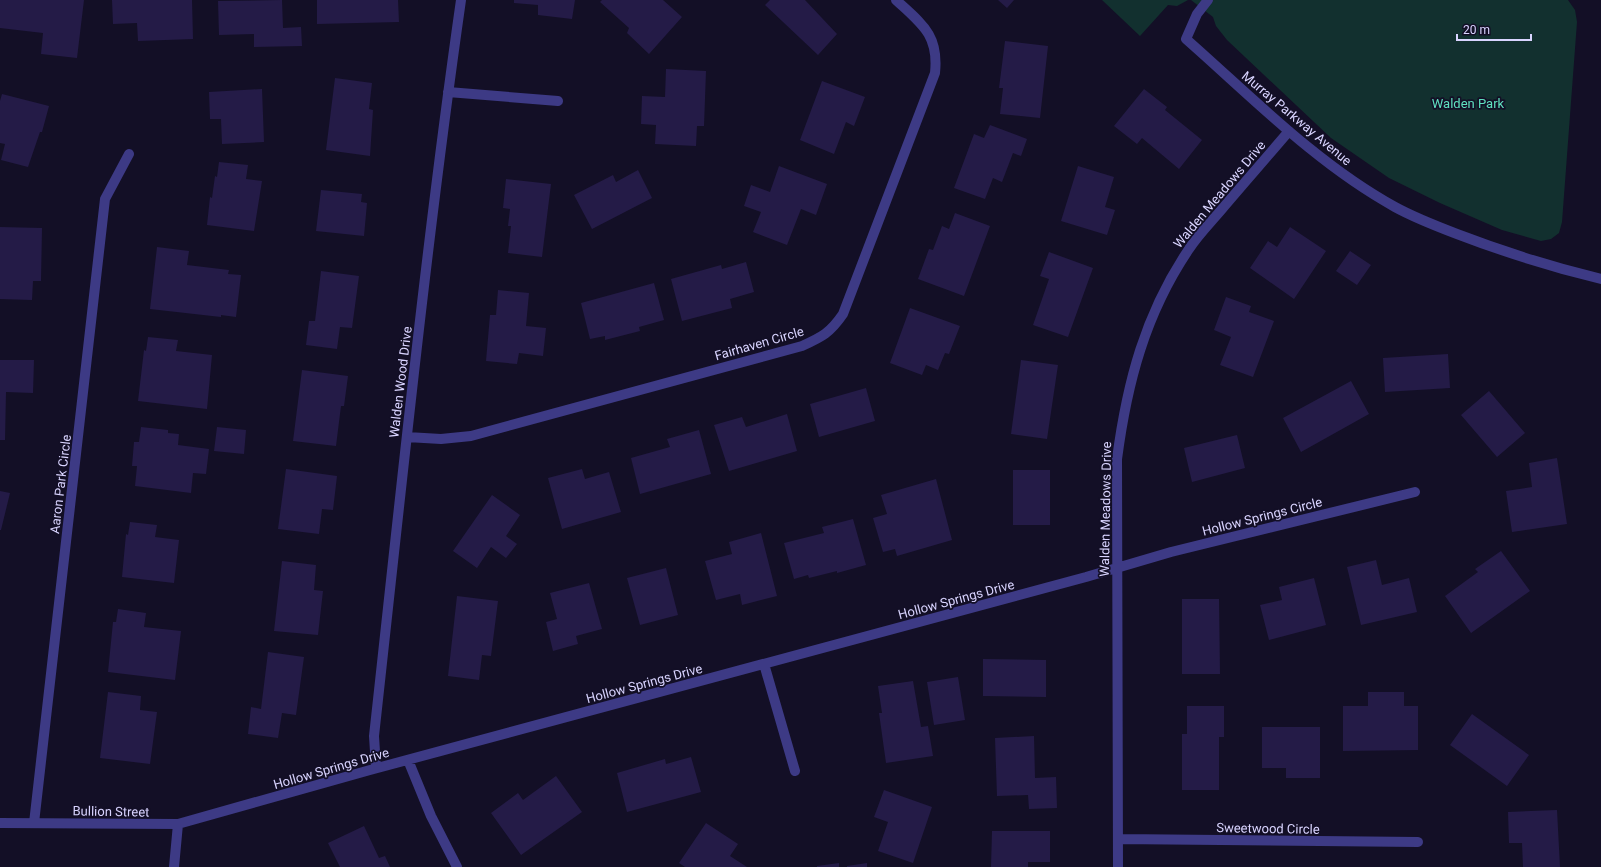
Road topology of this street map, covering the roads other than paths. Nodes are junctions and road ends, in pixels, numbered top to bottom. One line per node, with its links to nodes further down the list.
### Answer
1 (461, 0): 4 (street, Walden Wood Drive)
2 (896, 0): 9 (street, Fairhaven Circle)
3 (1208, 0): 6 (street, Murray Parkway Avenue)
4 (448, 92): 5 (street); 9 (street, Walden Wood Drive)
5 (558, 101)
6 (1289, 131): 8 (street, Murray Parkway Avenue); 11 (street, Walden Meadows Drive)
7 (129, 154): 17 (street, Aaron Park Circle)
8 (1601, 279)
9 (407, 437): 14 (street, Walden Wood Drive)
10 (1415, 492): 11 (street, Hollow Springs Circle)
11 (1116, 568): 12 (street, Hollow Springs Drive); 19 (street, Walden Meadows Drive)
12 (764, 664): 13 (street, Hollow Springs Drive); 15 (street)
13 (408, 760): 14 (street, Hollow Springs Drive); 22 (street)
14 (376, 768): 18 (street, Hollow Springs Drive)
15 (795, 771)
16 (0, 823): 17 (street, Bullion Street)
17 (34, 823): 18 (street, Bullion Street)
18 (178, 824): 21 (street)
19 (1118, 839): 20 (street, Sweetwood Circle); 23 (street, Walden Meadows Drive)
20 (1418, 842)
21 (174, 867)
22 (457, 867)
23 (1118, 867)

